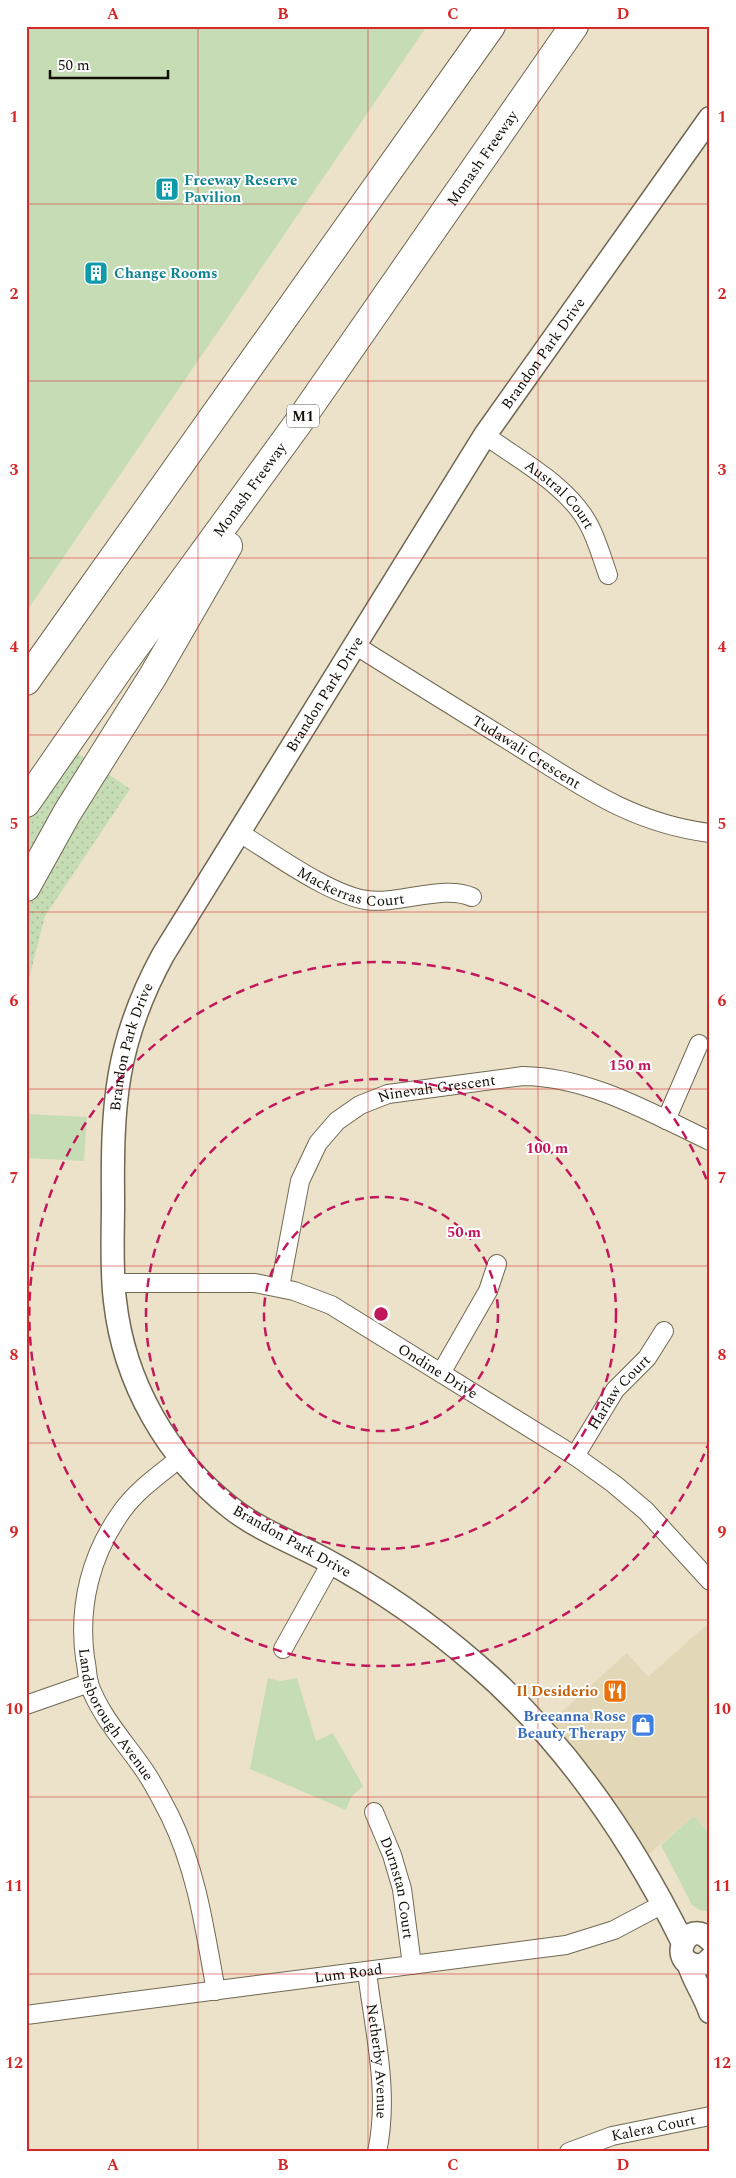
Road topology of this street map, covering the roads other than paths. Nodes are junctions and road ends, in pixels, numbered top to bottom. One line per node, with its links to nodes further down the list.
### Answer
1 (491, 26): 8 (highway)
2 (574, 26): 4 (highway, Monash Freeway / M1)
3 (710, 118): 5 (street, Brandon Park Drive)
4 (301, 419): 9 (highway, Monash Freeway / M1); 12 (highway)
5 (485, 436): 6 (street, Austral Court); 7 (street, Brandon Park Drive)
6 (608, 575)
7 (355, 645): 10 (street, Brandon Park Drive); 11 (street, Tudawali Crescent)
8 (26, 681)
9 (26, 803)
10 (238, 832): 13 (street, Mackerras Court); 18 (street, Brandon Park Drive)
11 (710, 833)
12 (26, 886)
13 (472, 897)
14 (699, 1044): 15 (street)
15 (666, 1120): 16 (street, Ninevah Crescent); 19 (street, Ninevah Crescent)
16 (710, 1141)
17 (497, 1264): 21 (street)
18 (114, 1283): 19 (street, Ondine Drive); 23 (street, Brandon Park Drive)
19 (280, 1287): 21 (street, Ondine Drive)
20 (664, 1332): 22 (street, Harlaw Court)
21 (441, 1373): 22 (street, Ondine Drive)
22 (575, 1456): 25 (street, Ondine Drive)
23 (180, 1458): 24 (street, Brandon Park Drive); 27 (street, Landsborough Avenue)
24 (331, 1563): 26 (street); 30 (street, Brandon Park Drive)
25 (710, 1581)
26 (283, 1649)
27 (89, 1683): 28 (street); 34 (street, Landsborough Avenue)
28 (26, 1705)
29 (374, 1812): 32 (street, Durnstan Court)
30 (663, 1904): 31 (street, Brandon Park Drive); 32 (street, Lum Road)
31 (699, 1944): 35 (street, Brandon Park Drive)
32 (412, 1965): 33 (street, Lum Road)
33 (367, 1972): 34 (street, Lum Road); 38 (street, Netherby Avenue)
34 (216, 1991): 36 (street, Lum Road)
35 (710, 2012)
36 (26, 2015)
37 (710, 2116): 39 (street, Kalera Court)
38 (377, 2152)
39 (569, 2152)

